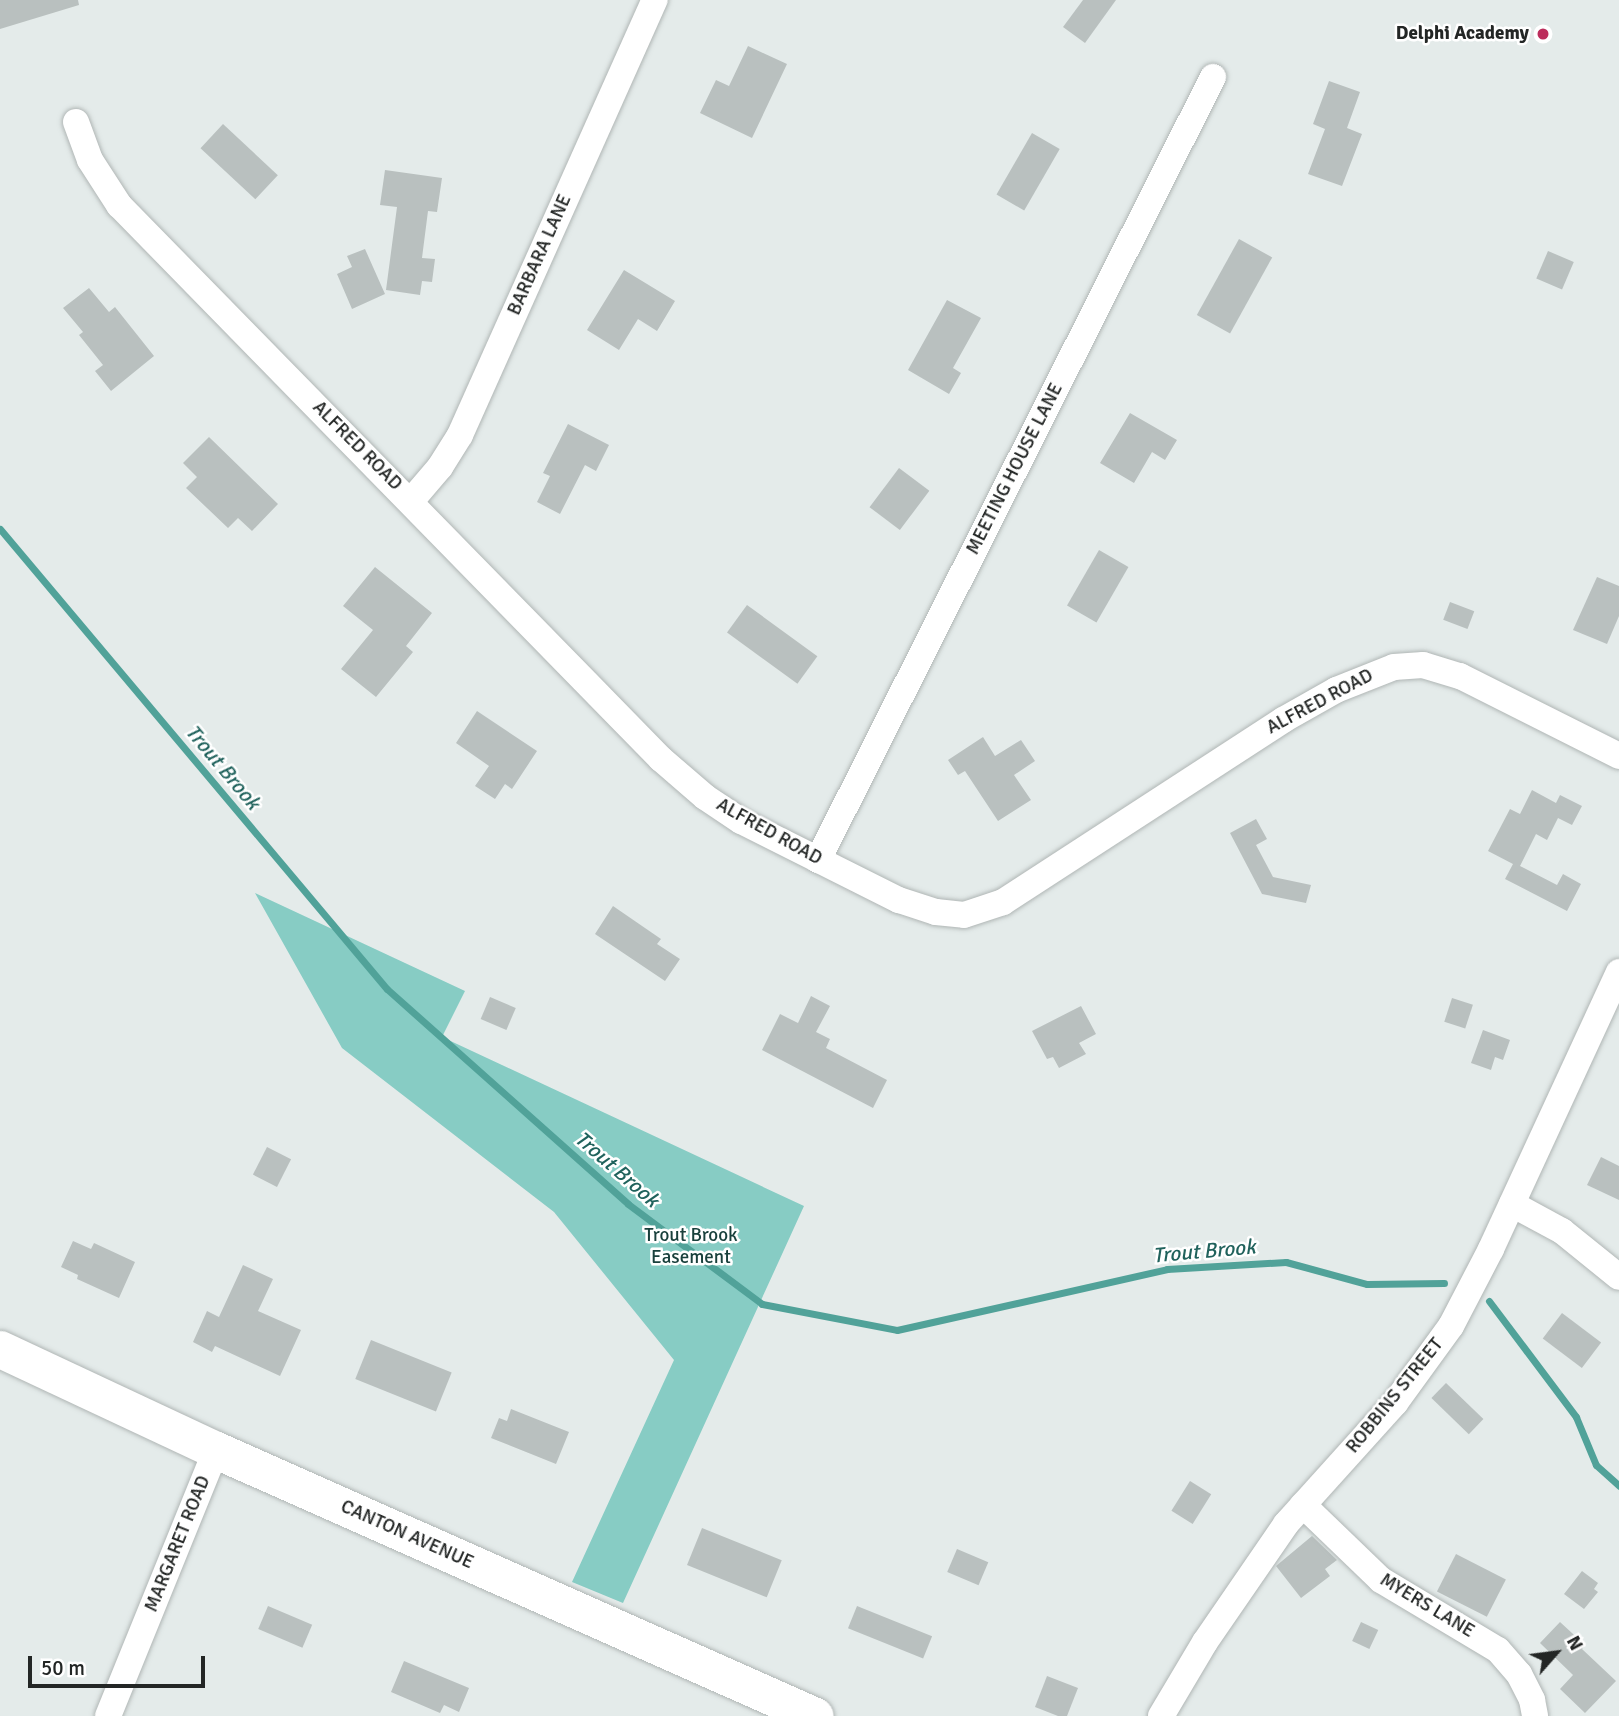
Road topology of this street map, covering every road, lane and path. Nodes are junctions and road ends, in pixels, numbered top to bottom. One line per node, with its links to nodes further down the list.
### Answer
1 (655, 0): 4 (street, BARBARA LANE)
2 (1213, 78): 6 (street, MEETING HOUSE LANE)
3 (76, 122): 4 (street, ALFRED ROAD)
4 (411, 501): 6 (street, ALFRED ROAD)
5 (1619, 756): 6 (street, ALFRED ROAD)
6 (818, 860)
7 (1619, 972): 8 (street, ROBBINS STREET)
8 (1512, 1204): 9 (street); 12 (street, ROBBINS STREET)
9 (1619, 1277)
10 (0, 1349): 11 (main road, CANTON AVENUE)
11 (216, 1451): 13 (main road, CANTON AVENUE); 14 (street, MARGARET ROAD)
12 (1303, 1505): 16 (street, ROBBINS STREET); 17 (street, MYERS LANE)
13 (771, 1707): 15 (main road, CANTON AVENUE)
14 (108, 1716)
15 (815, 1716)
16 (1161, 1716)
17 (1535, 1716)

